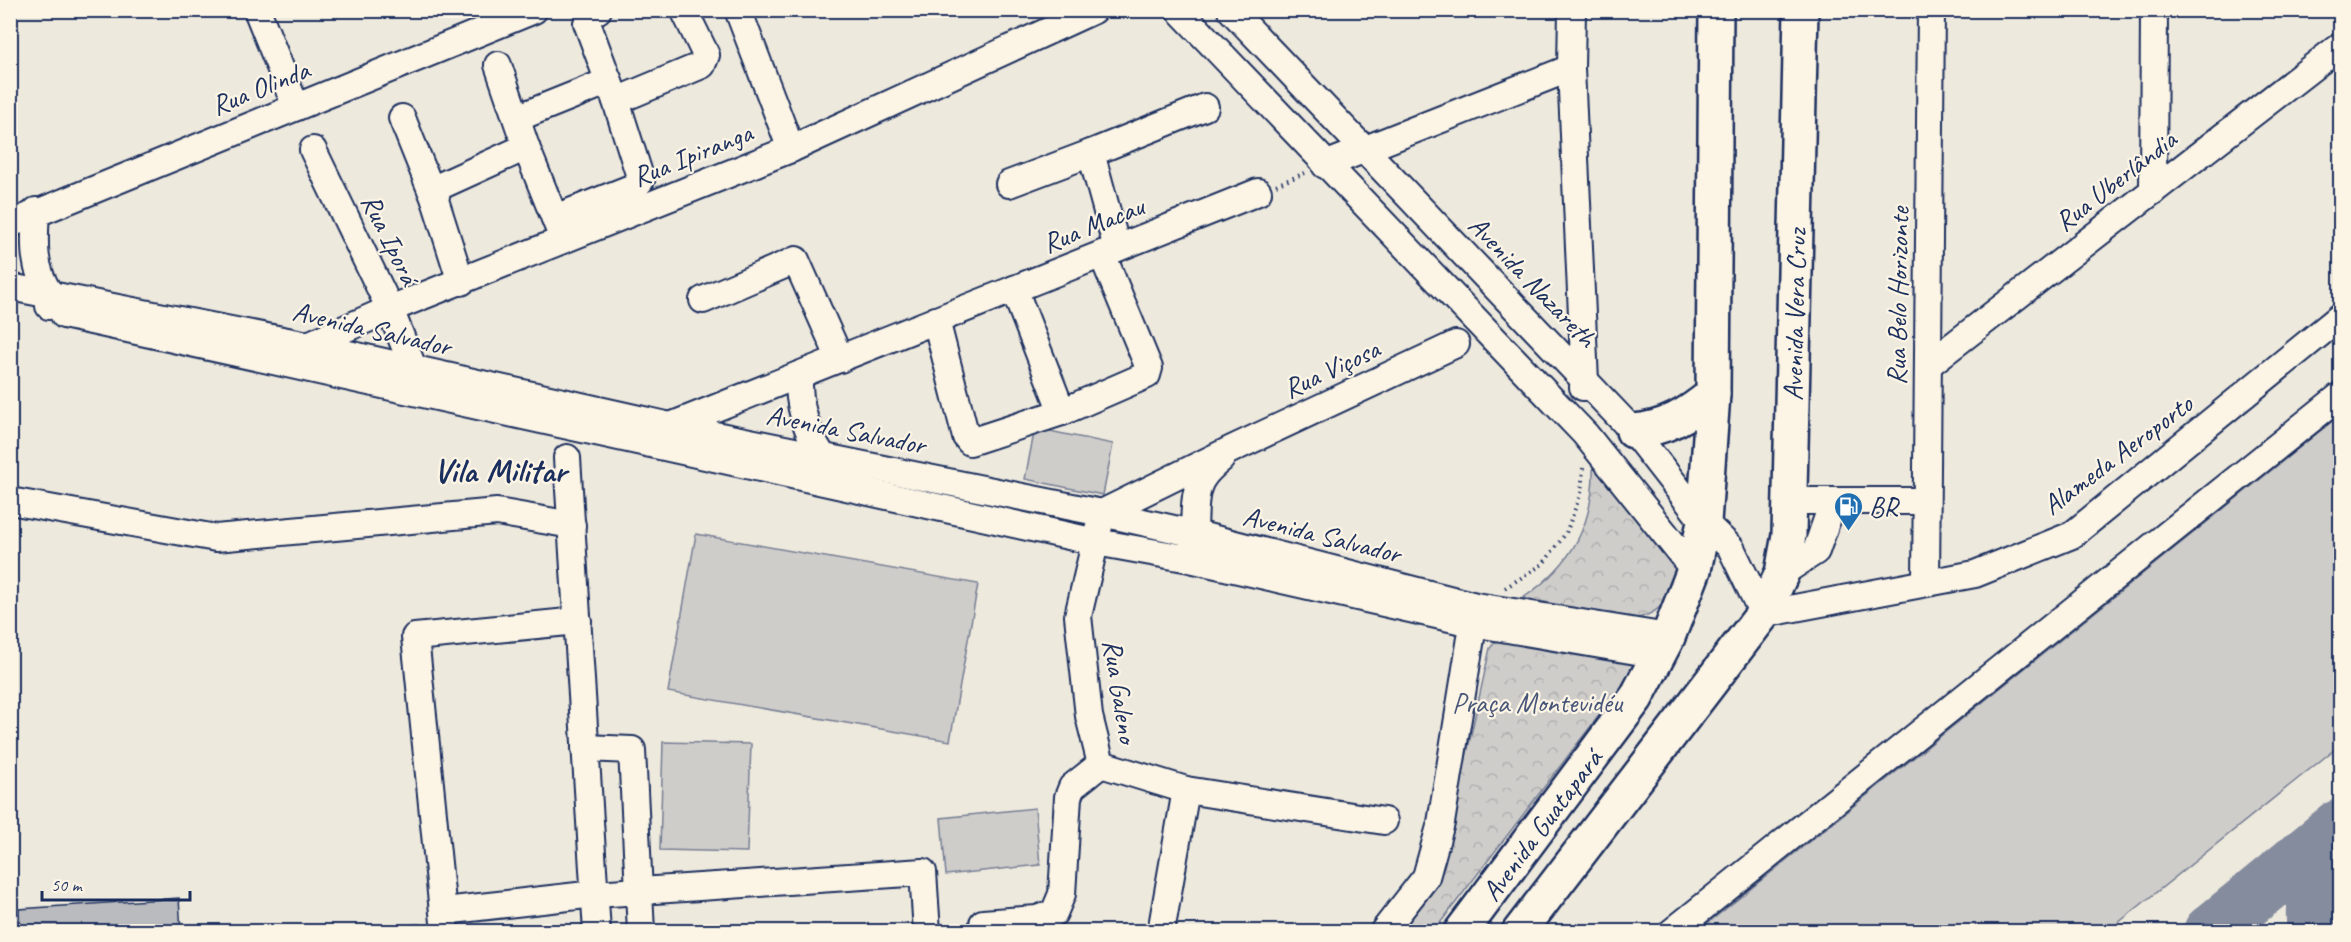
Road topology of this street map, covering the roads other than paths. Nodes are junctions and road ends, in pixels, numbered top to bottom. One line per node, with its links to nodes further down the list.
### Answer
1 (257, 10): 18 (street)
2 (534, 10): 18 (street, Rua Olinda)
3 (598, 10): 17 (street)
4 (684, 10): 17 (street)
5 (738, 10): 23 (street)
6 (1094, 10): 23 (street, Rua Ipiranga)
7 (1179, 10): 27 (street)
8 (1231, 10): 25 (street, Avenida Nazareth)
9 (1572, 10): 16 (street)
10 (1716, 10): 54 (highway)
11 (1801, 10): 65 (highway, Avenida Vera Cruz)
12 (1931, 10): 50 (street, Rua Belo Horizonte)
13 (2154, 10): 29 (street)
14 (2340, 46): 29 (street, Rua Uberlândia)
15 (498, 65): 21 (street)
16 (1571, 68): 25 (street); 53 (street)
17 (613, 91): 21 (street); 34 (street)
18 (296, 107): 32 (street, Rua Olinda)
19 (1205, 107): 26 (street)
20 (402, 117): 31 (street)
21 (517, 118): 22 (street)
22 (526, 147): 31 (street); 34 (street)
23 (791, 149): 34 (street, Rua Ipiranga)
24 (313, 150): 42 (street, Rua Iporá)
25 (1363, 150): 27 (street); 43 (street, Avenida Nazareth)
26 (1091, 153): 28 (street); 35 (street)
27 (1325, 165): 46 (street)
28 (1009, 184)
29 (2153, 191): 50 (street, Rua Uberlândia)
30 (1258, 192): 35 (street, Rua Macau)
31 (435, 200): 36 (street)
32 (36, 211): 33 (street, Rua Olinda); 41 (street)
33 (10, 224)
34 (559, 229): 36 (street, Rua Ipiranga)
35 (1110, 251): 38 (street, Rua Macau); 56 (street)
36 (461, 282): 42 (street, Rua Ipiranga)
37 (10, 286): 41 (street, Avenida Salvador)
38 (1014, 289): 45 (street, Rua Macau); 56 (street)
39 (703, 300): 49 (street)
40 (10, 304): 41 (street, Avenida Salvador)
41 (50, 304): 48 (street, Avenida Salvador); 52 (street, Avenida Salvador)
42 (390, 309): 48 (street, Rua Ipiranga); 52 (street, Rua Iporá)
43 (1518, 310): 46 (street); 53 (street, Avenida Nazareth)
44 (2340, 317): 76 (street, Alameda Aeroporto)
45 (936, 320): 49 (street, Rua Macau); 56 (street)
46 (1484, 330): 58 (street)
47 (1456, 344): 61 (street, Rua Viçosa)
48 (308, 345): 52 (street, Avenida Salvador)
49 (840, 359): 51 (street, Rua Macau)
50 (1928, 365): 66 (street, Rua Belo Horizonte)
51 (800, 375): 57 (street, Rua Macau); 62 (street)
52 (414, 381): 57 (street, Avenida Salvador); 60 (street, Avenida Salvador)
53 (1585, 382): 58 (street); 59 (street, Avenida Nazareth)
54 (1713, 394): 59 (highway); 69 (highway)
55 (2340, 396): 97 (street)
56 (1062, 412)
57 (670, 426): 60 (street, Rua Macau); 62 (street, Avenida Salvador)
58 (1578, 426): 75 (street)
59 (1633, 431): 69 (street, Avenida Nazareth)
60 (639, 440): 72 (street, Avenida Salvador)
61 (1232, 449): 68 (street, Rua Viçosa); 71 (street, Rua Viçosa)
62 (823, 457): 68 (street, Avenida Salvador)
63 (567, 458): 70 (street)
64 (10, 501): 70 (street)
65 (1790, 501): 67 (street); 73 (highway, Avenida Vera Cruz)
66 (1926, 501): 67 (street); 76 (street, Rua Belo Horizonte)
67 (1833, 502): 73 (street)
68 (1102, 513): 71 (street, Avenida Salvador); 72 (street, Rua Galeno)
69 (1704, 522): 75 (highway, Avenida Guatapará); 78 (street, Avenida Nazareth)
70 (572, 525): 79 (street)
71 (1196, 534): 74 (street, Rua Viçosa); 77 (street, Avenida Salvador)
72 (1096, 542): 74 (street, Avenida Salvador); 82 (street, Rua Galeno)
73 (1795, 558): 78 (highway, Avenida Vera Cruz)
74 (1190, 559): 77 (street, Avenida Salvador)
75 (1694, 570): 80 (highway, Avenida Guatapará)
76 (1926, 582): 78 (street, Alameda Aeroporto)
77 (1474, 614): 80 (street, Avenida Salvador); 95 (street)
78 (1763, 614): 90 (highway, Avenida Guatapará)
79 (578, 621): 81 (street); 88 (street)
80 (1664, 646): 85 (highway, Avenida Guatapará)
81 (585, 748): 86 (street); 87 (street)
82 (1101, 764): 83 (street, Rua Galeno); 89 (street)
83 (1186, 790): 84 (street, Rua Galeno); 94 (street)
84 (1384, 821)
85 (1498, 883): 90 (highway); 96 (highway, Avenida Guatapará)
86 (638, 891): 87 (street); 92 (street); 93 (street)
87 (595, 894): 88 (street); 91 (street)
88 (444, 921)
89 (983, 923)
90 (1526, 923)
91 (597, 932)
92 (641, 932)
93 (927, 932)
94 (1161, 932)
95 (1383, 932)
96 (1461, 932)
97 (1672, 932)

